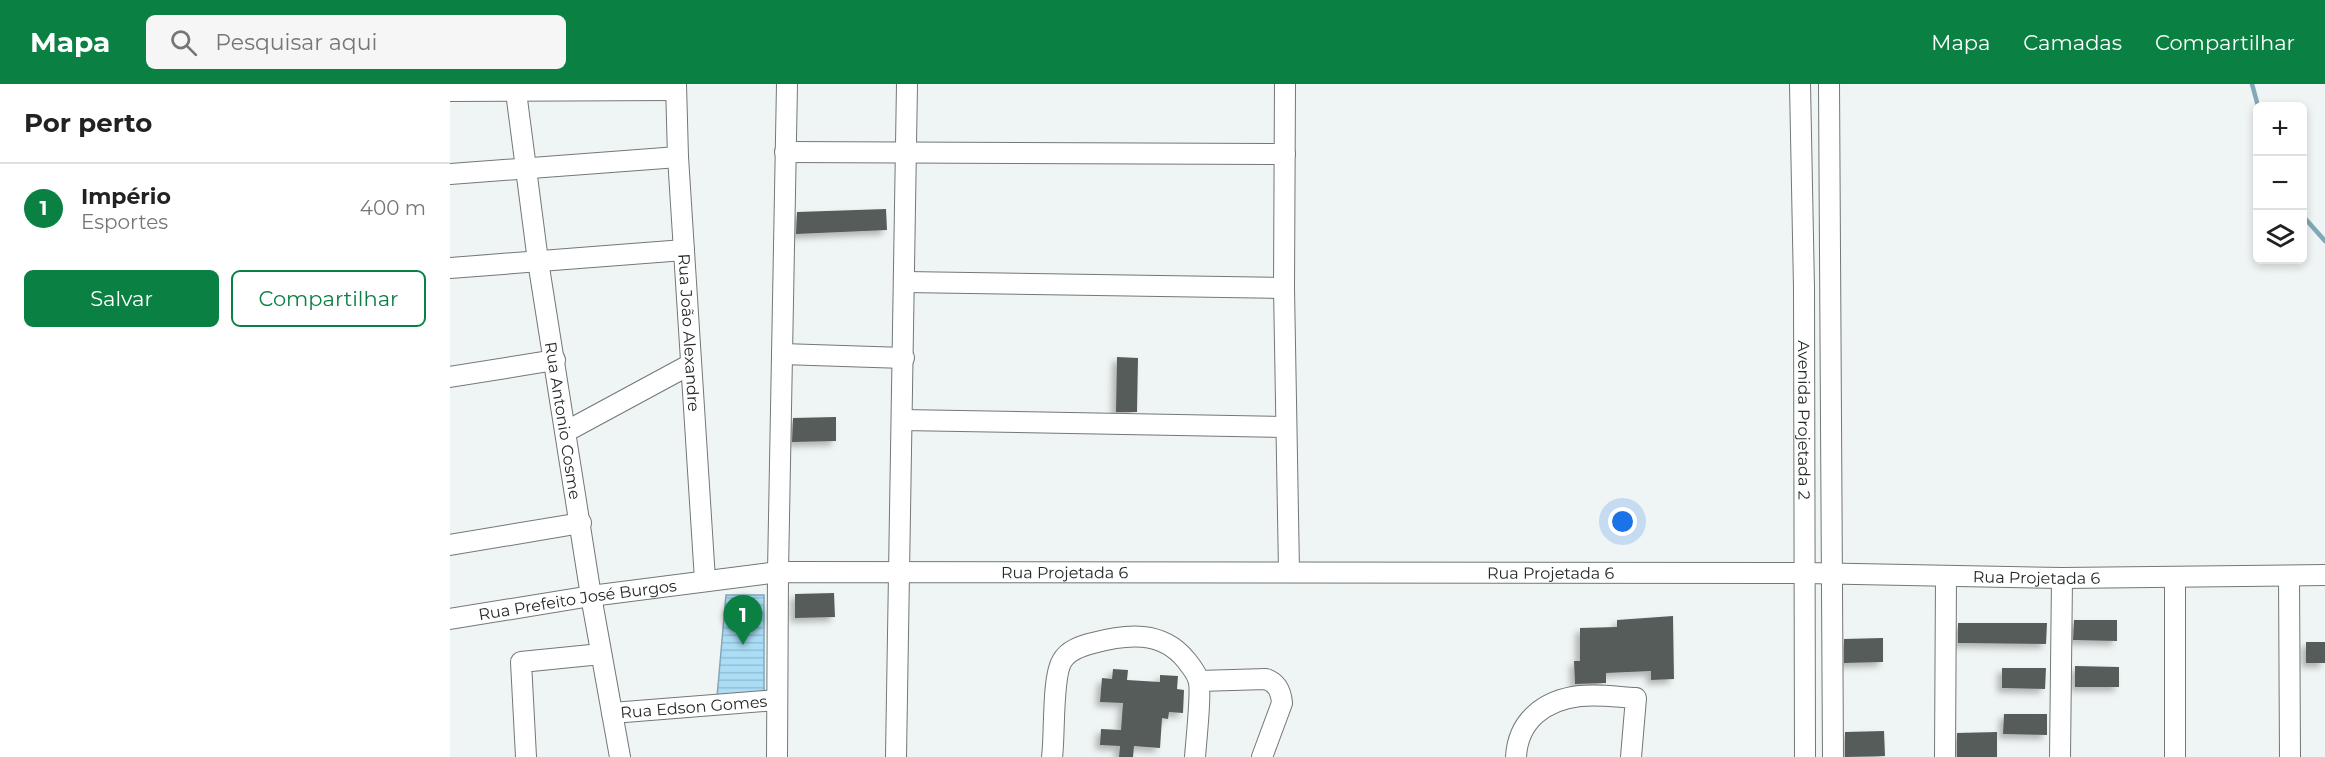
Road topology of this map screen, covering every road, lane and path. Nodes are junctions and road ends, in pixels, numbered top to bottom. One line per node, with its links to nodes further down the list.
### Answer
1 (787, 84): 9 (street)
2 (907, 84): 10 (street)
3 (1285, 84): 11 (street)
4 (1800, 84): 33 (street, Avenida Projetada 2)
5 (1829, 84): 34 (street, Avenida Projetada 2)
6 (515, 87): 7 (street); 8 (street); 13 (street, Rua Antonio Cosme)
7 (676, 87): 12 (street, Rua João Alexandre)
8 (450, 91)
9 (785, 152): 10 (street); 20 (street)
10 (906, 153): 11 (street); 18 (street)
11 (1285, 154): 19 (street)
12 (678, 157): 13 (street); 15 (street, Rua João Alexandre)
13 (525, 170): 14 (street); 16 (street, Rua Antonio Cosme)
14 (450, 174)
15 (684, 250): 16 (street); 23 (street, Rua João Alexandre)
16 (538, 261): 17 (street); 22 (street, Rua Antonio Cosme)
17 (450, 268)
18 (905, 282): 19 (street); 21 (street)
19 (1284, 288): 26 (street)
20 (782, 354): 21 (street); 31 (street)
21 (904, 358): 25 (street)
22 (555, 360): 24 (street); 27 (street, Rua Antonio Cosme)
23 (691, 364): 27 (street); 40 (street, Rua João Alexandre)
24 (450, 377)
25 (902, 420): 26 (street); 32 (street)
26 (1286, 427): 30 (street)
27 (567, 430): 28 (street, Rua Antonio Cosme)
28 (581, 522): 29 (street); 41 (street, Rua Antonio Cosme)
29 (450, 545)
30 (1289, 571): 32 (street, Rua Projetada 6); 33 (street, Rua Projetada 6)
31 (778, 572): 32 (street, Rua Projetada 6); 40 (street, Rua Prefeito José Burgos); 45 (street)
32 (899, 572): 50 (street)
33 (1805, 573): 34 (street, Rua Projetada 6); 56 (street, Avenida Projetada 2)
34 (1834, 574): 36 (street, Rua Projetada 6); 57 (street, Avenida Projetada 2)
35 (2325, 575): 37 (street, Rua Projetada 6)
36 (1946, 576): 39 (street, Rua Projetada 6); 58 (street)
37 (2289, 576): 38 (street, Rua Projetada 6); 61 (street)
38 (2175, 577): 39 (street, Rua Projetada 6); 60 (street)
39 (2062, 578): 59 (street)
40 (705, 580): 41 (street, Rua Prefeito José Burgos)
41 (591, 596): 42 (street, Rua Prefeito José Burgos); 43 (street, Rua Antonio Cosme)
42 (450, 619)
43 (601, 654): 46 (street, Rua Antonio Cosme); 47 (street)
44 (1199, 681): 51 (street); 52 (street); 53 (street)
45 (777, 700): 46 (street, Rua Edson Gomes); 49 (street)
46 (612, 713): 48 (street, Rua Antonio Cosme)
47 (526, 757)
48 (620, 757)
49 (777, 757)
50 (896, 757)
51 (1052, 757)
52 (1195, 757)
53 (1262, 757)
54 (1516, 757): 55 (street)
55 (1631, 757)
56 (1805, 757)
57 (1833, 757)
58 (1945, 757)
59 (2060, 757)
60 (2175, 757)
61 (2290, 757)

